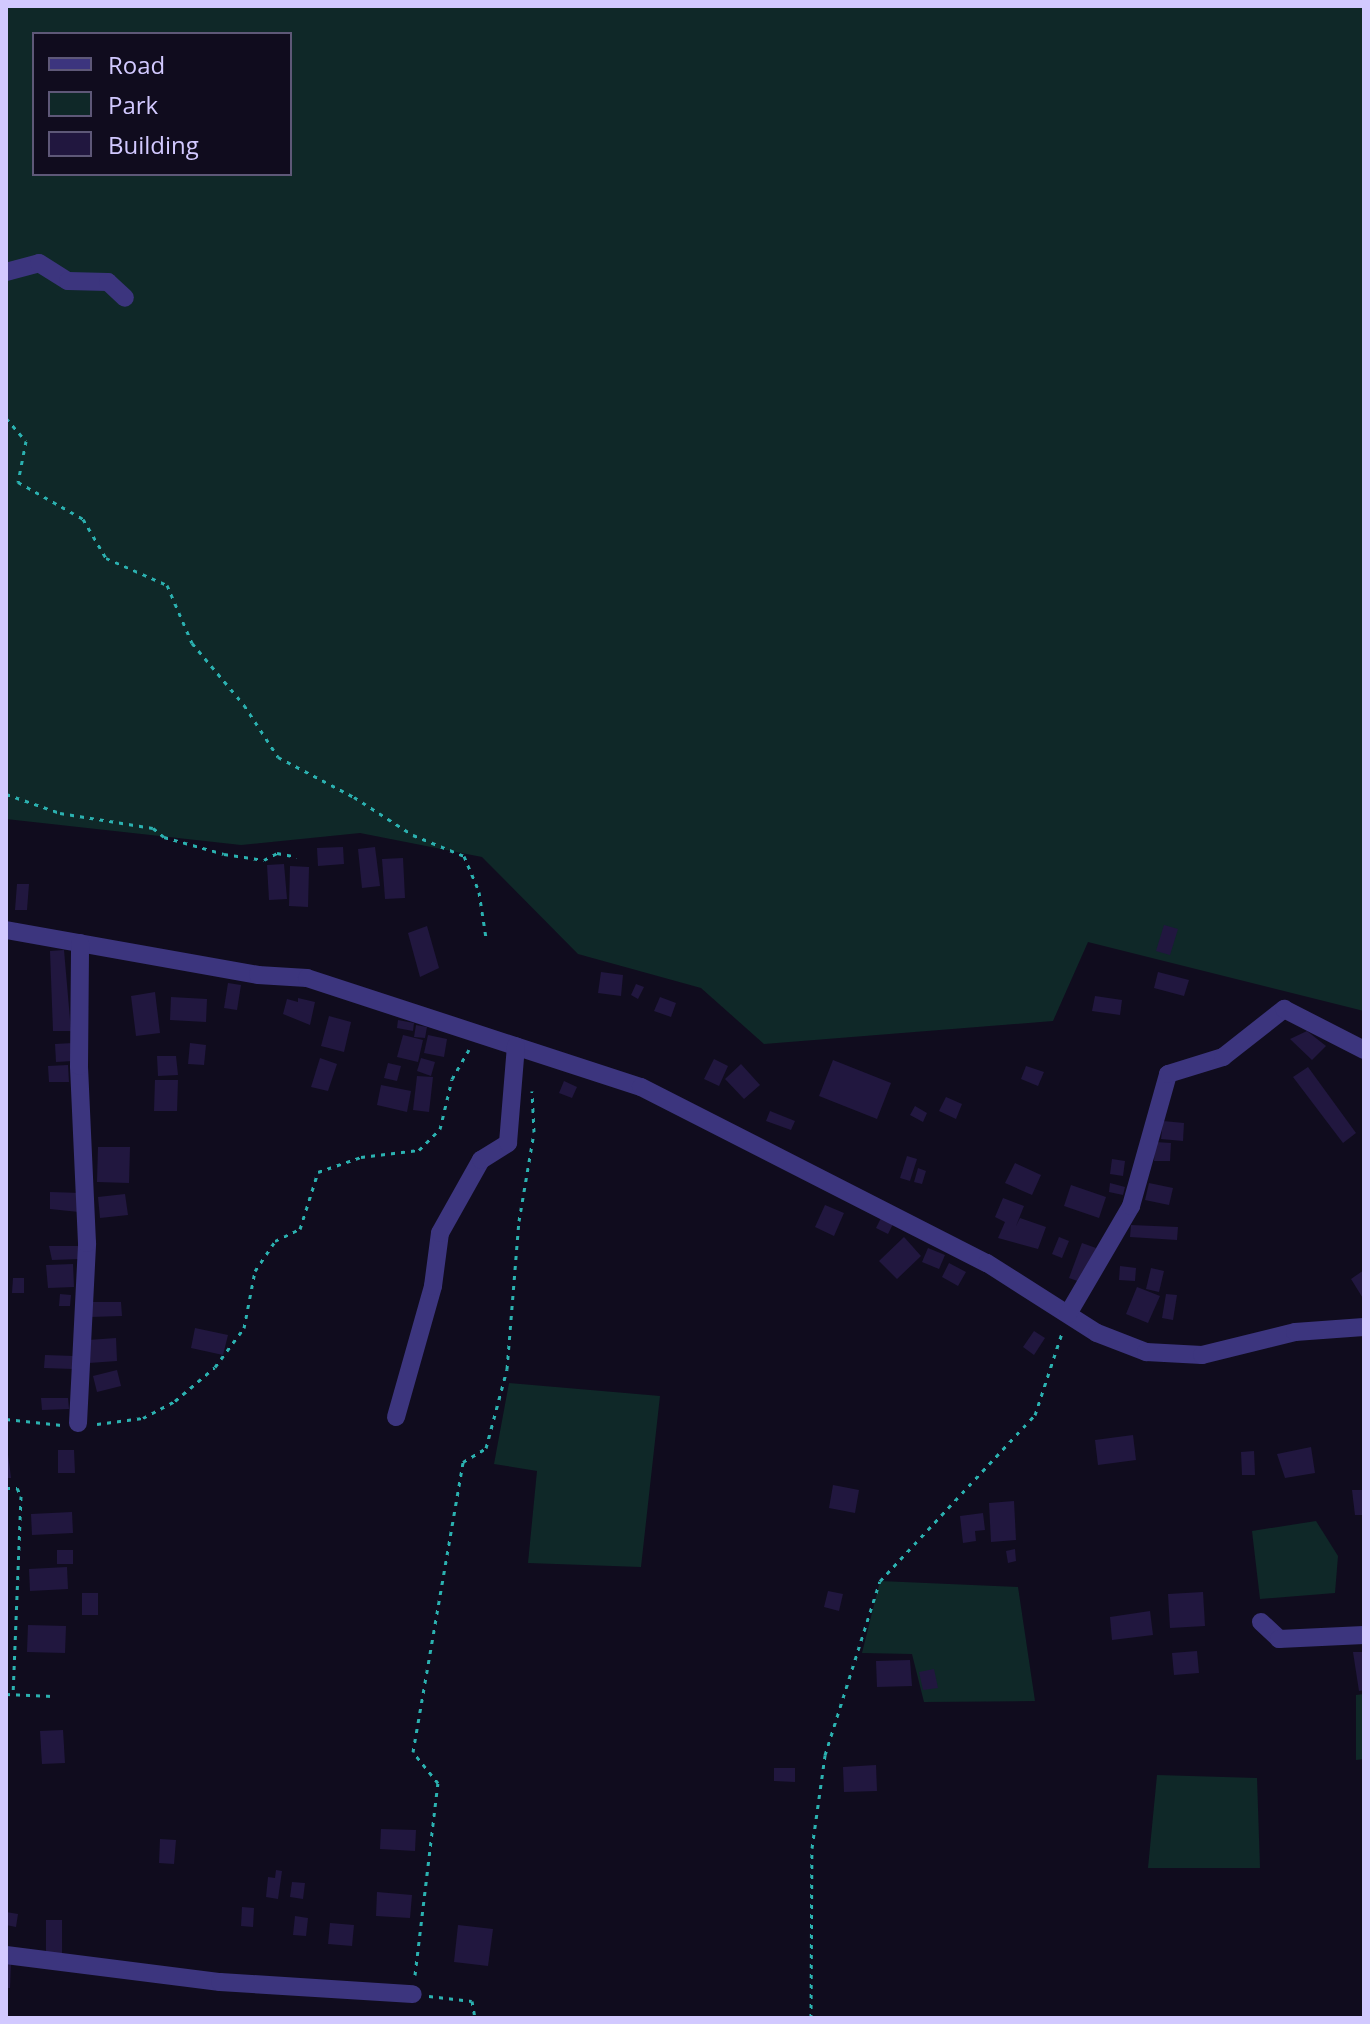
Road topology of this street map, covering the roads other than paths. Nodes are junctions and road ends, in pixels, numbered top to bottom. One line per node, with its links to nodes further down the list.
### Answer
1 (6, 272): 2 (street)
2 (125, 298)
3 (6, 930): 4 (street)
4 (80, 943): 5 (street); 10 (street)
5 (523, 1048): 7 (street); 9 (street)
6 (1364, 1050): 7 (street)
7 (1068, 1314): 8 (street)
8 (1364, 1327)
9 (396, 1417)
10 (78, 1423)
11 (1261, 1622): 12 (street)
12 (1364, 1635)
13 (6, 1955): 14 (street)
14 (413, 1994)

